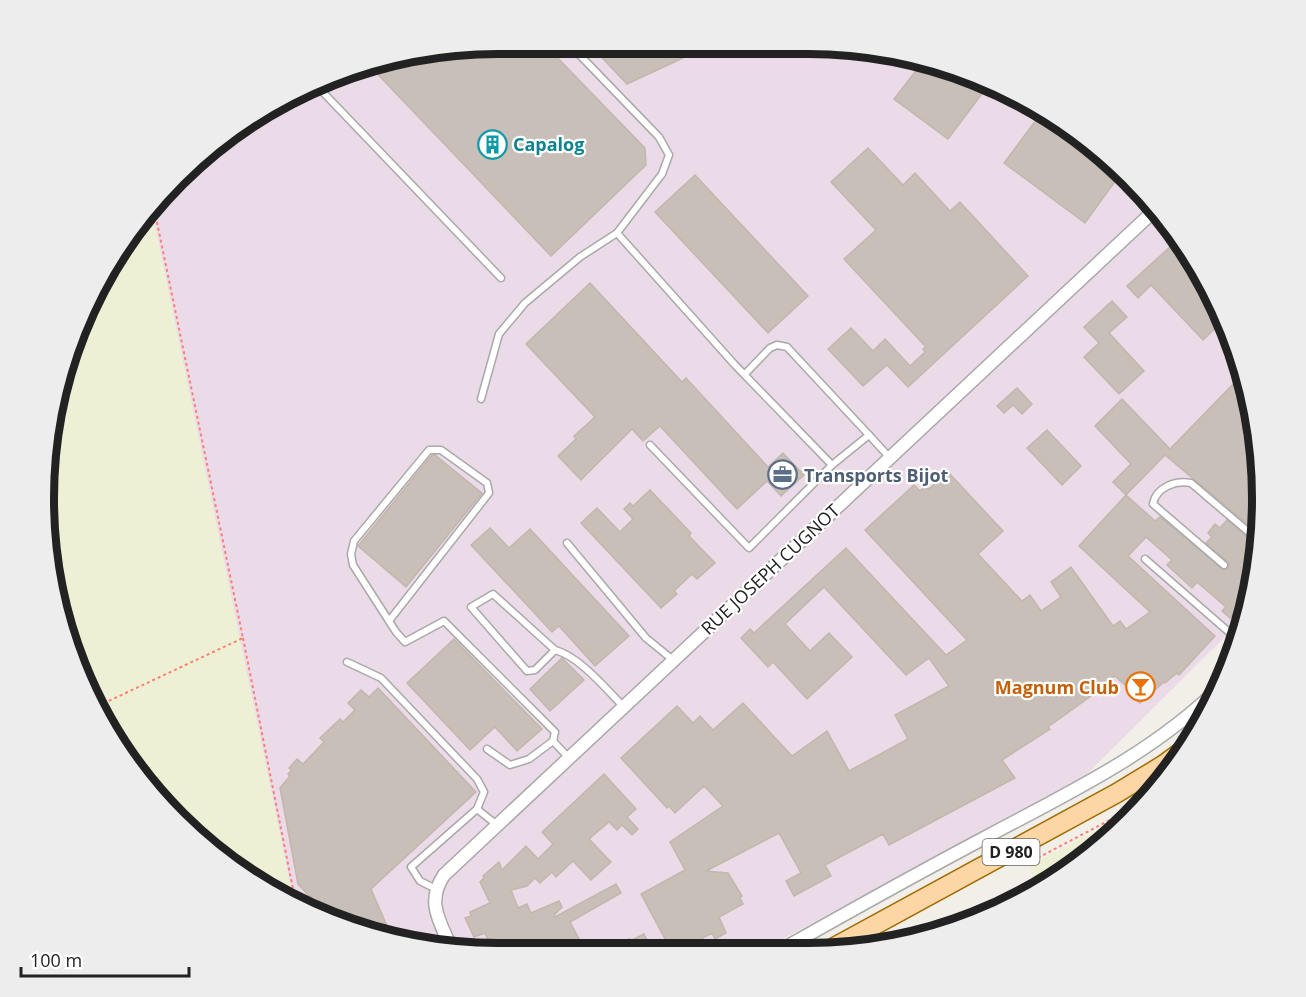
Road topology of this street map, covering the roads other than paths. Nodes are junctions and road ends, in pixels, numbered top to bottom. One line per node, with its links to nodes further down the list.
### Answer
1 (580, 54): 4 (lane)
2 (322, 91): 5 (lane)
3 (1150, 215): 10 (street, RUE JOSEPH CUGNOT)
4 (617, 233): 6 (lane); 7 (lane)
5 (501, 278)
6 (745, 374): 8 (lane); 11 (lane)
7 (481, 399)
8 (869, 435): 10 (lane); 11 (lane)
9 (650, 445): 11 (lane)
10 (890, 458): 19 (street, RUE JOSEPH CUGNOT)
11 (832, 465)
12 (1250, 534): 15 (lane)
13 (567, 543): 19 (lane)
14 (1145, 559): 17 (lane)
15 (1224, 564)
16 (388, 621): 16 (lane); 23 (lane)
17 (1231, 633)
18 (555, 650): 18 (lane); 22 (lane)
19 (673, 660): 22 (street, RUE JOSEPH CUGNOT)
20 (347, 662): 27 (lane)
21 (1202, 703): 32 (street)
22 (624, 707): 25 (street, RUE JOSEPH CUGNOT)
23 (553, 741): 24 (lane); 25 (lane)
24 (487, 749)
25 (569, 758): 28 (street, RUE JOSEPH CUGNOT)
26 (1163, 765): 31 (main road, D 980)
27 (477, 809): 28 (lane); 29 (lane)
28 (497, 825): 29 (street, RUE JOSEPH CUGNOT)
29 (436, 889): 30 (street)
30 (447, 940)
31 (846, 941)
32 (793, 943)

